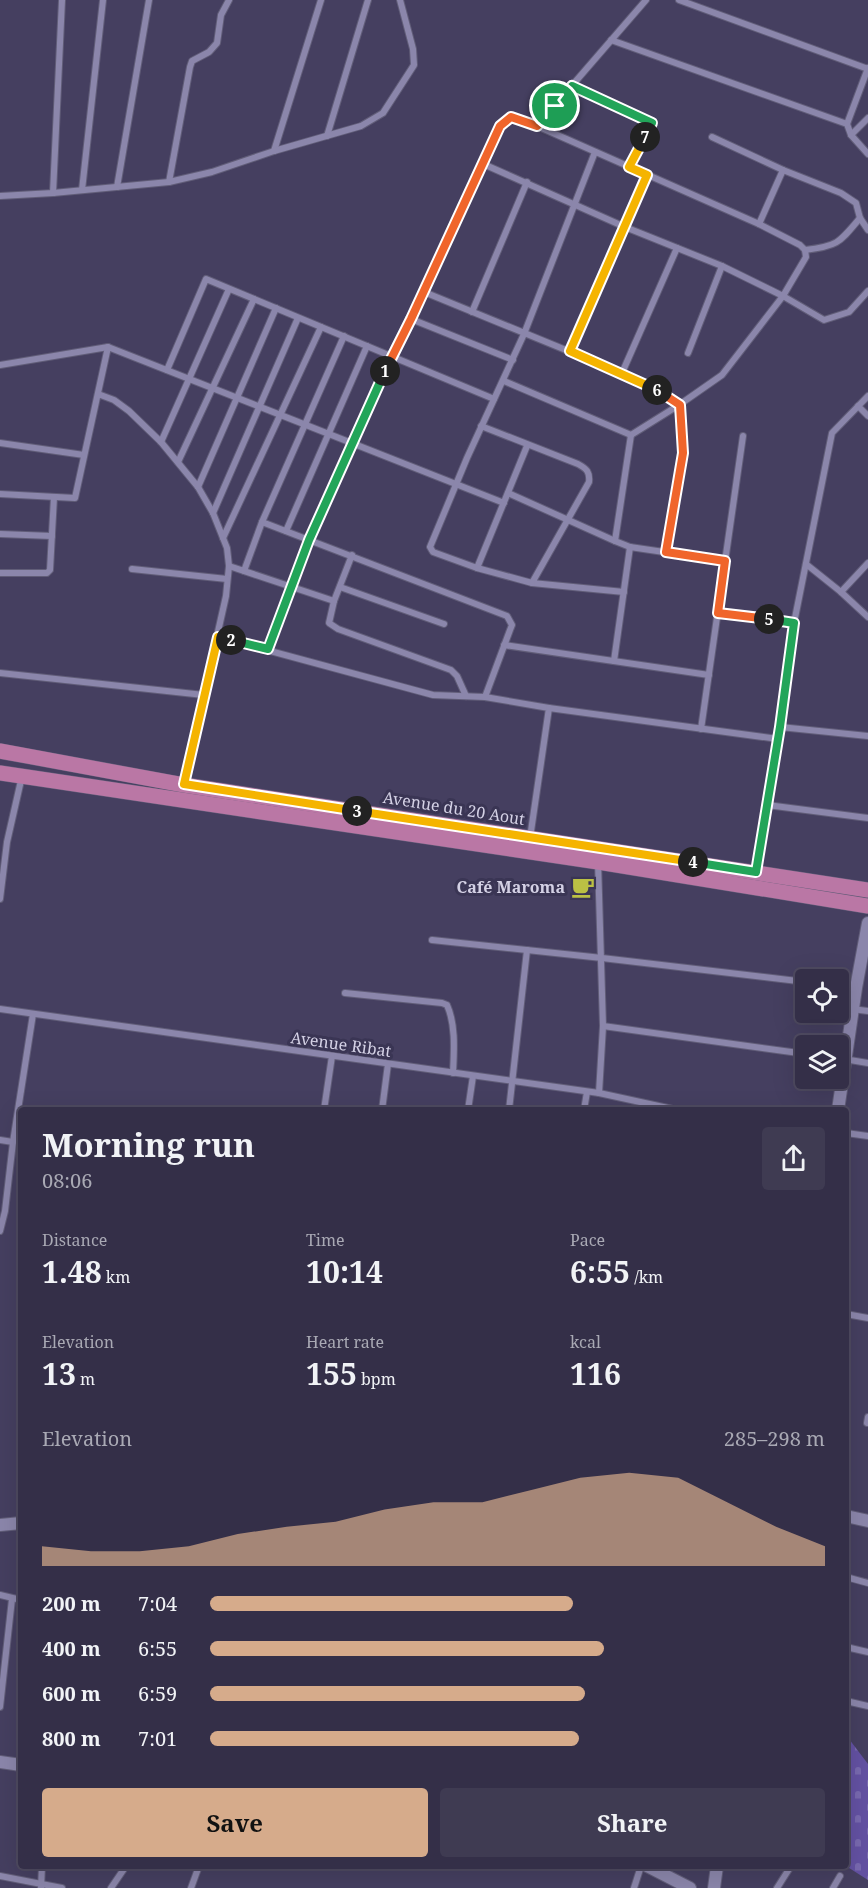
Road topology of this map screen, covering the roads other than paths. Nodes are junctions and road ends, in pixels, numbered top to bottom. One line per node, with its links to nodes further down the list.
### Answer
1 (62, 0): 30 (street)
2 (103, 0): 29 (street)
3 (148, 0): 28 (street)
4 (230, 0): 26 (street)
5 (321, 0): 19 (street)
6 (368, 0): 17 (street)
7 (400, 0): 17 (street)
8 (646, 0): 10 (street)
9 (679, 0): 11 (street)
10 (611, 40): 12 (street); 14 (street)
11 (868, 68): 14 (street)
12 (572, 86): 15 (street); 23 (street)
13 (868, 118): 16 (street)
14 (847, 124): 16 (street)
15 (537, 126): 20 (street); 22 (street)
16 (851, 135): 21 (street)
17 (327, 136): 19 (street)
18 (712, 136): 24 (street)
19 (274, 151): 26 (street)
20 (595, 152): 23 (street); 32 (street)
21 (868, 154)
22 (482, 163): 27 (street); 42 (street)
23 (629, 167): 25 (street)
24 (783, 170): 33 (street); 34 (street)
25 (647, 175): 34 (street); 35 (street)
26 (169, 182): 28 (street)
27 (527, 182): 32 (street); 46 (street)
28 (117, 187): 29 (street)
29 (82, 190): 30 (street)
30 (53, 193): 31 (street)
31 (0, 196)
32 (576, 204): 35 (street); 50 (street)
33 (860, 218): 36 (street); 38 (street)
34 (759, 224): 38 (street)
35 (625, 227): 37 (street); 54 (street)
36 (868, 230)
37 (677, 248): 39 (street); 60 (street)
38 (805, 250): 43 (street)
39 (722, 266): 43 (street); 55 (street)
40 (229, 289): 44 (street); 59 (street); 61 (street)
41 (868, 291): 43 (street)
42 (424, 292): 46 (street); 48 (street)
43 (783, 296): 68 (street)
44 (254, 299): 45 (street); 63 (street)
45 (276, 308): 47 (street); 66 (street)
46 (472, 312): 50 (street)
47 (298, 318): 49 (street); 69 (street)
48 (411, 319): 56 (street); 57 (street)
49 (321, 327): 51 (street); 71 (street)
50 (524, 334): 54 (street); 57 (street)
51 (344, 336): 52 (street); 73 (street)
52 (367, 346): 56 (street); 75 (street)
53 (108, 347): 58 (street); 59 (street); 64 (street)
54 (570, 351): 60 (street)
55 (688, 353)
56 (391, 356): 67 (street); 80 (street)
57 (513, 360): 62 (street)
58 (0, 365)
59 (167, 370): 61 (street)
60 (622, 373): 68 (street)
61 (189, 379): 63 (street); 78 (street)
62 (504, 381): 67 (street); 76 (street)
63 (212, 388): 66 (street); 83 (street)
64 (98, 394): 78 (street); 82 (street)
65 (868, 396): 70 (street)
66 (237, 398): 69 (street); 85 (street)
67 (494, 399): 74 (street)
68 (680, 405): 76 (street); 100 (street)
69 (259, 406): 71 (street); 90 (street)
70 (858, 406): 72 (street); 104 (street)
71 (280, 415): 73 (street); 96 (street)
72 (868, 416)
73 (305, 424): 75 (street); 92 (street)
74 (481, 426): 81 (street); 84 (street)
75 (328, 434): 80 (street); 93 (street)
76 (631, 435): 98 (street)
77 (743, 436): 102 (street)
78 (161, 442): 83 (street)
79 (0, 443): 82 (street)
80 (352, 443): 84 (street); 97 (street)
81 (527, 446): 86 (street); 91 (street)
82 (84, 456): 88 (street)
83 (178, 462): 85 (street)
84 (456, 484): 89 (street); 106 (street)
85 (198, 487): 90 (street)
86 (508, 493): 89 (street); 91 (street)
87 (0, 494): 88 (street)
88 (54, 496): 95 (street)
89 (504, 502): 106 (street)
90 (213, 513): 96 (street)
91 (569, 520): 98 (street); 111 (street)
92 (262, 522): 93 (street); 108 (street)
93 (286, 531): 97 (street)
94 (0, 534): 95 (street)
95 (52, 536): 109 (street)
96 (223, 538): 105 (street)
97 (309, 540): 101 (street); 112 (street)
98 (615, 541): 99 (street)
99 (630, 547): 100 (street); 114 (street)
100 (666, 552): 102 (street)
101 (352, 555): 113 (street); 122 (street)
102 (725, 561): 117 (street)
103 (868, 562): 115 (street)
104 (806, 564): 115 (street); 119 (street)
105 (228, 566): 108 (street); 110 (street)
106 (477, 568): 111 (street)
107 (132, 569): 110 (street)
108 (244, 571): 112 (street)
109 (0, 573)
110 (228, 579): 121 (street)
111 (532, 583): 114 (street)
112 (291, 587): 116 (street); 123 (street)
113 (340, 587): 116 (street); 120 (street)
114 (624, 592): 124 (street)
115 (841, 592): 118 (street)
116 (334, 601): 128 (street)
117 (718, 613): 119 (street); 126 (street)
118 (868, 617)
119 (794, 623): 131 (street)
120 (444, 624)
121 (218, 637): 123 (street); 127 (street)
122 (504, 645): 124 (street); 129 (street)
123 (268, 649): 128 (street)
124 (614, 661): 126 (street)
125 (0, 673): 127 (street)
126 (709, 675): 132 (street)
127 (204, 695): 138 (street)
128 (466, 696): 129 (street)
129 (485, 697): 130 (street)
130 (549, 708): 132 (street); 141 (street)
131 (780, 727): 133 (street); 134 (street)
132 (701, 729): 134 (street)
133 (868, 736)
134 (778, 739): 139 (street)
135 (0, 751): 138 (main road, Avenue du 20 Aout)
136 (0, 773): 137 (main road, Avenue du 20 Aout)
137 (22, 776): 142 (street); 144 (main road, Avenue du 20 Aout)
138 (184, 784): 141 (main road, Avenue du 20 Aout)
139 (767, 805): 140 (street); 145 (street)
140 (868, 818)
141 (530, 838): 145 (main road, Avenue du 20 Aout)
142 (3, 842): 143 (street)
143 (2, 862): 147 (street)
144 (598, 862): 145 (main road, Avenue du 20 Aout); 152 (street)
145 (755, 879): 146 (main road, Avenue du 20 Aout); 148 (main road, Avenue du 20 Aout)
146 (868, 890)
147 (0, 898)
148 (868, 906)
149 (868, 923): 155 (street)
150 (432, 940): 151 (street)
151 (527, 950): 152 (street); 170 (street)
152 (602, 957): 153 (street); 161 (street)
153 (795, 981)
154 (849, 987): 155 (street)
155 (856, 988): 158 (street)
156 (345, 993): 168 (street)
157 (0, 1009): 160 (street, Avenue Ribat)
158 (852, 1009): 159 (street); 162 (street)
159 (868, 1011)
160 (33, 1014): 164 (street, Avenue Ribat); 174 (street)
161 (603, 1026): 163 (street); 173 (street)
162 (847, 1035)
163 (795, 1052)
164 (332, 1056): 167 (street, Avenue Ribat); 175 (street)
165 (849, 1060): 166 (street)
166 (868, 1063)
167 (388, 1064): 168 (street, Avenue Ribat); 176 (street)
168 (453, 1073): 169 (street, Avenue Ribat)
169 (473, 1076): 170 (street, Avenue Ribat); 177 (street)
170 (512, 1081): 172 (street, Avenue Ribat); 178 (street)
171 (840, 1089): 181 (street)
172 (587, 1092): 173 (street, Avenue Ribat); 179 (street)
173 (599, 1093): 180 (street, Avenue Ribat)
174 (18, 1107)
175 (324, 1107)
176 (382, 1107)
177 (468, 1107)
178 (509, 1107)
179 (584, 1107)
180 (663, 1107)
181 (838, 1107)
182 (18, 1110): 186 (street)
183 (849, 1133): 184 (street)
184 (868, 1136)
185 (0, 1140): 186 (street)
186 (13, 1142): 187 (street)
187 (0, 1231)
188 (849, 1315): 189 (street)
189 (868, 1318)
190 (849, 1517): 191 (street)
191 (868, 1521)
192 (18, 1523): 193 (street)
193 (0, 1525)
194 (849, 1578): 195 (street)
195 (868, 1583)
196 (0, 1595): 197 (street)
197 (12, 1599): 198 (street); 203 (street)
198 (18, 1600)
199 (849, 1648): 200 (street)
200 (868, 1652)
201 (849, 1702): 202 (street)
202 (868, 1706)
203 (0, 1707)
204 (0, 1762): 205 (street)
205 (18, 1765)
206 (42, 1869): 215 (street)
207 (124, 1869): 217 (street)
208 (198, 1869): 218 (street)
209 (640, 1869): 219 (street)
210 (653, 1869): 220 (street)
211 (717, 1869): 221 (street)
212 (789, 1869): 222 (street)
213 (0, 1875): 215 (street)
214 (840, 1876): 223 (street)
215 (41, 1886): 216 (street)
216 (62, 1888)
217 (111, 1888)
218 (191, 1888)
219 (634, 1888)
220 (690, 1888)
221 (714, 1888)
222 (777, 1888)
223 (833, 1888)

